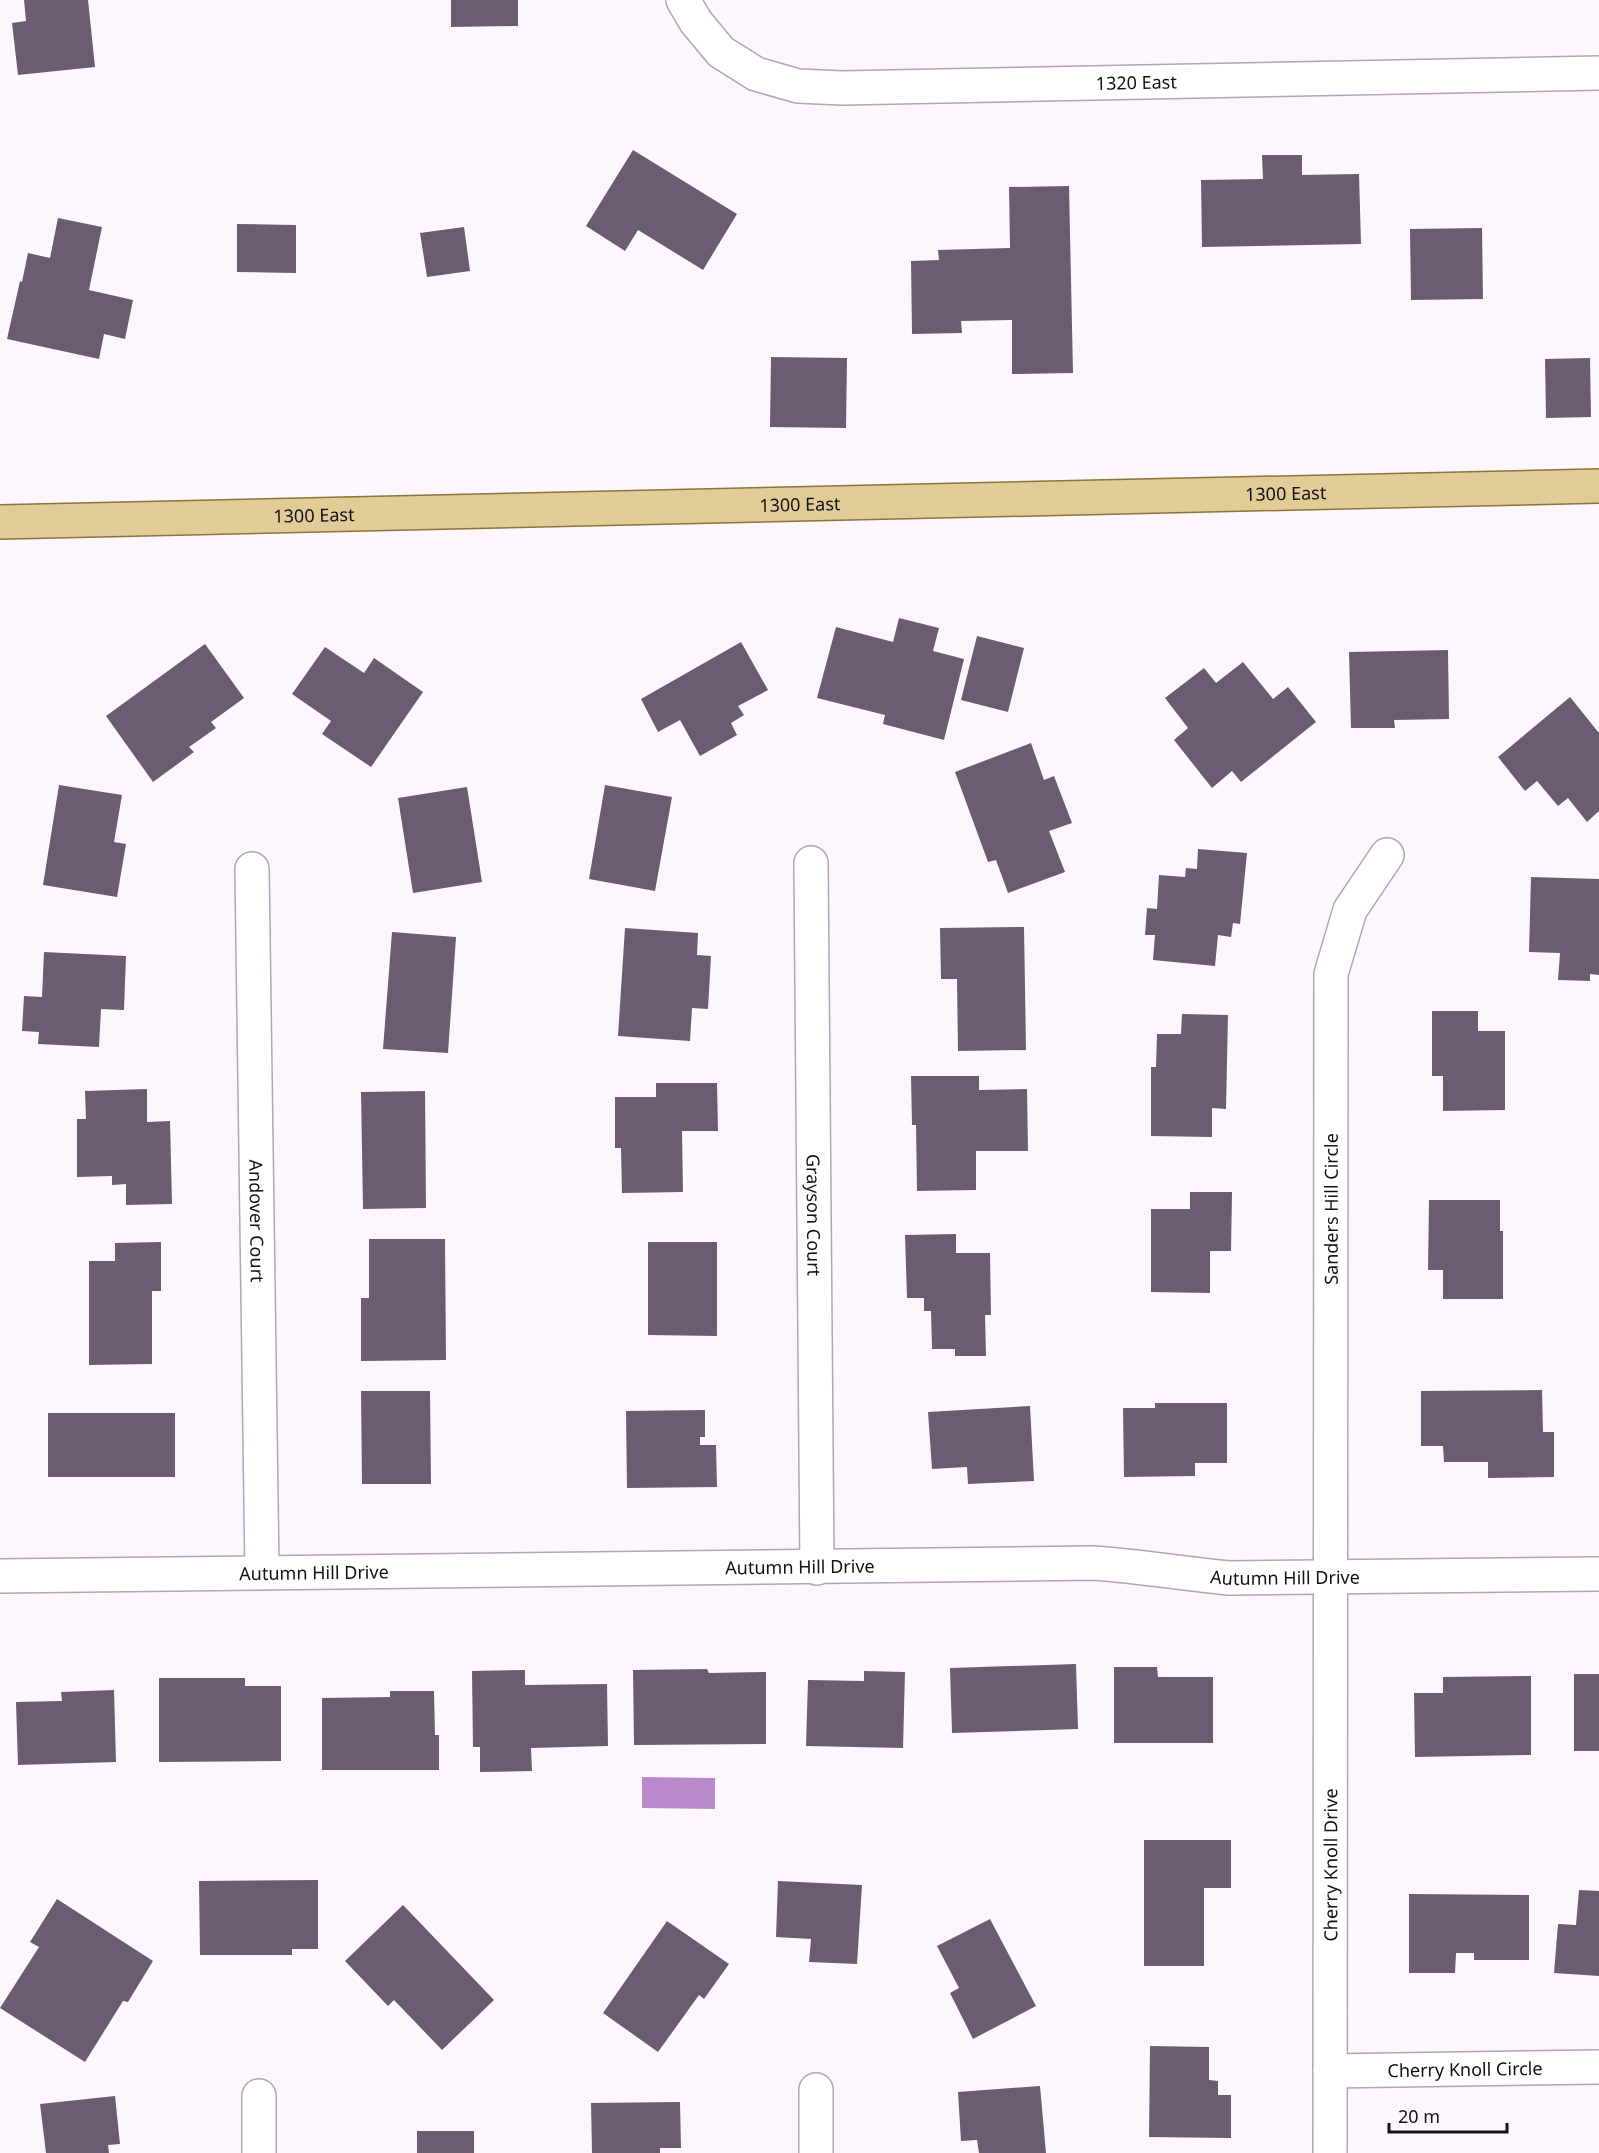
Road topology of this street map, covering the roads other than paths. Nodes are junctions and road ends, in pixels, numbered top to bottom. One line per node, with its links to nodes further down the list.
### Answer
1 (690, 11): 2 (street, 1320 East)
2 (1599, 73)
3 (1599, 486): 4 (main road, 1300 East)
4 (0, 522)
5 (1387, 855): 12 (street, Sanders Hill Circle)
6 (811, 863): 8 (street, Grayson Court)
7 (252, 869): 9 (street, Andover Court)
8 (817, 1568): 9 (street, Autumn Hill Drive); 12 (street, Autumn Hill Drive)
9 (262, 1572): 11 (street, Autumn Hill Drive)
10 (1599, 1574): 12 (street, Autumn Hill Drive)
11 (0, 1576)
12 (1329, 1578): 14 (street, Cherry Knoll Drive)
13 (1599, 2067): 14 (street, Cherry Knoll Circle)
14 (1330, 2070): 19 (street, Cherry Knoll Drive)
15 (816, 2090): 18 (street)
16 (259, 2096): 17 (street)
17 (259, 2153)
18 (816, 2153)
19 (1330, 2153)

